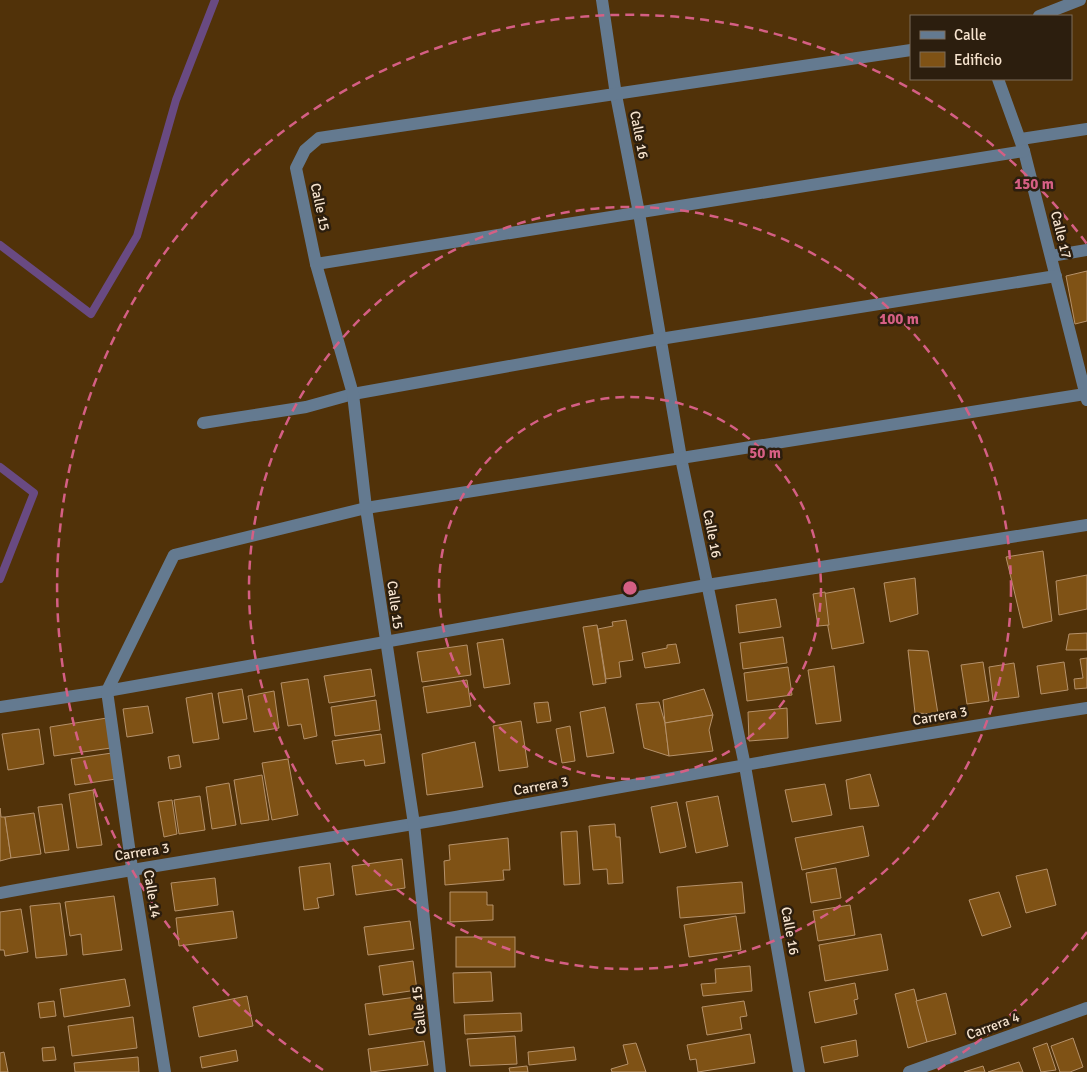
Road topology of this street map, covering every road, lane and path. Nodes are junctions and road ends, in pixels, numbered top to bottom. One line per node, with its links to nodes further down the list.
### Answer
1 (602, 0): 6 (street, Calle 16)
2 (1080, 0): 3 (street)
3 (1042, 15)
4 (910, 50): 6 (street)
5 (998, 80): 8 (street, Calle 17)
6 (616, 94): 9 (street, Calle 16); 12 (street, Calle 15)
7 (1087, 129): 8 (street)
8 (1022, 145): 9 (street); 11 (street, Calle 17)
9 (639, 213): 12 (street); 14 (street, Calle 16)
10 (1087, 250): 11 (street)
11 (1051, 256): 13 (street, Calle 17)
12 (316, 264): 16 (street, Calle 15)
13 (1056, 276): 14 (street); 15 (street, Calle 17)
14 (660, 339): 16 (street); 19 (street, Calle 16)
15 (1084, 379): 17 (street, Calle 17)
16 (353, 394): 18 (street); 20 (street, Calle 15)
17 (1086, 397): 19 (street)
18 (203, 424)
19 (681, 458): 20 (street); 22 (street, Calle 16)
20 (366, 508): 23 (street, Calle 15); 24 (street)
21 (1087, 525): 22 (street)
22 (707, 585): 23 (street); 27 (street, Calle 16)
23 (385, 642): 24 (street); 28 (street, Calle 15)
24 (107, 691): 25 (street); 29 (street, Calle 14)
25 (0, 707)
26 (1087, 708): 27 (street, Carrera 3)
27 (745, 766): 28 (street, Carrera 3); 34 (street, Calle 16)
28 (414, 824): 29 (street, Carrera 3); 33 (street, Calle 15)
29 (132, 868): 30 (street, Carrera 3); 32 (street, Calle 14)
30 (0, 893)
31 (1087, 1008): 35 (street, Carrera 4)
32 (165, 1072)
33 (440, 1072)
34 (799, 1072)
35 (909, 1072)

